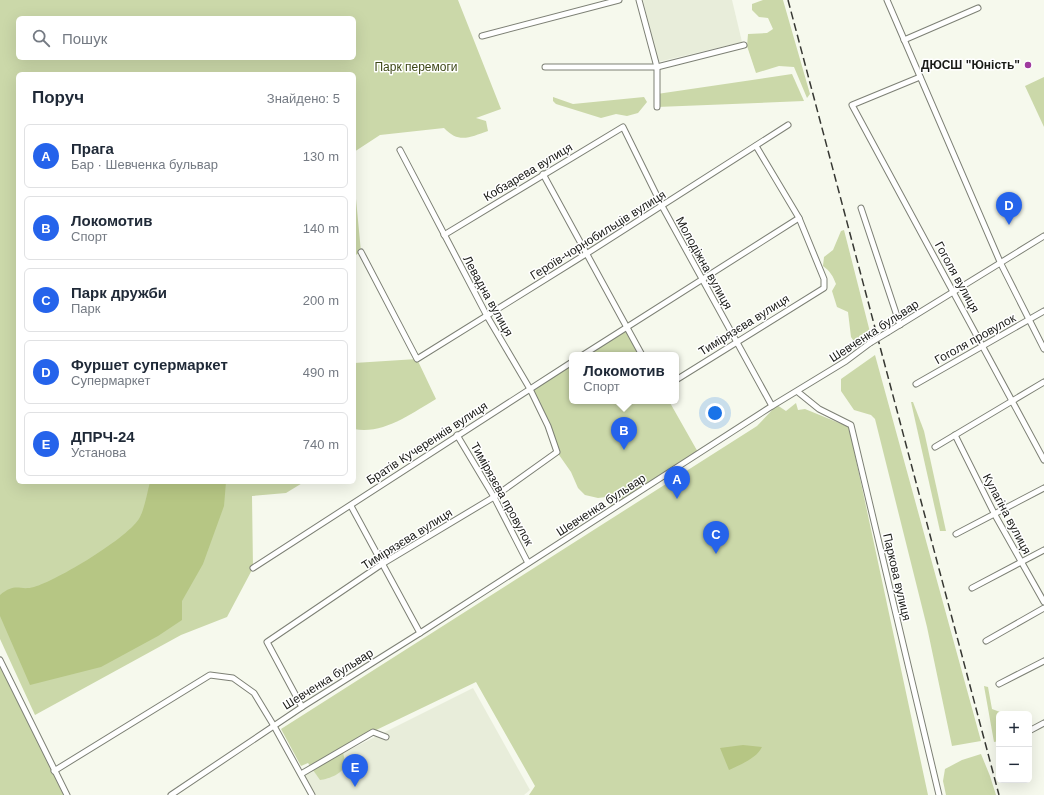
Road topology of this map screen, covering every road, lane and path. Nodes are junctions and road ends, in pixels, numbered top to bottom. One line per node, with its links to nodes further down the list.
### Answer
1 (619, 0): 5 (street)
2 (639, 0): 9 (street)
3 (887, 0): 6 (street)
4 (978, 8): 6 (street)
5 (482, 36)
6 (904, 40): 10 (street)
7 (744, 45): 9 (street)
8 (546, 67): 9 (street)
9 (657, 67): 11 (street)
10 (920, 77): 24 (street); 26 (street, Гоголя вулиця)
11 (657, 107)
12 (788, 125): 14 (street, Героїв-чорнобильців вулиця)
13 (622, 127): 16 (street, Кобзарева вулиця); 17 (street, Молодіжна вулиця)
14 (756, 146): 17 (street, Героїв-чорнобильців вулиця); 19 (street)
15 (400, 150): 20 (street, Левадна вулиця)
16 (542, 174): 20 (street, Кобзарева вулиця); 23 (street)
17 (662, 206): 23 (street, Героїв-чорнобильців вулиця); 25 (street, Молодіжна вулиця)
18 (861, 208): 30 (street)
19 (799, 218): 25 (street); 32 (street, Тимірязєва вулиця)
20 (444, 235): 28 (street, Левадна вулиця)
21 (1044, 236): 24 (street, Шевченка бульвар)
22 (361, 252): 28 (street, Героїв-чорнобильців вулиця)
23 (586, 254): 28 (street, Героїв-чорнобильців вулиця); 31 (street)
24 (1001, 264): 26 (street, Шевченка бульвар); 29 (street)
25 (702, 278): 31 (street); 32 (street, Молодіжна вулиця)
26 (954, 292): 30 (street, Шевченка бульвар); 33 (street, Гоголя вулиця)
27 (1044, 311): 29 (street, Гоголя провулок)
28 (487, 316): 41 (street, Левадна вулиця)
29 (1029, 320): 33 (street, Гоголя провулок); 34 (street)
30 (900, 325): 42 (street, Шевченка бульвар, bridge)
31 (626, 328): 35 (street); 36 (street)
32 (735, 342): 38 (street, Тимірязєва вулиця); 44 (street, Молодіжна вулиця)
33 (984, 346): 40 (street, Гоголя провулок); 43 (street, Гоголя вулиця)
34 (1044, 349)
35 (588, 352)
36 (640, 352)
37 (569, 364): 41 (street, Братів Кучеренків вулиця)
38 (679, 378)
39 (1044, 382): 43 (street)
40 (916, 384)
41 (530, 388): 45 (street, Братів Кучеренків вулиця); 48 (street, Левадна вулиця)
42 (798, 392): 44 (street, Шевченка бульвар); 78 (street, Паркова вулиця)
43 (1012, 400): 46 (street); 49 (street, Гоголя вулиця)
44 (772, 406): 57 (street, Шевченка бульвар)
45 (457, 435): 51 (street, Тимірязєва провулок); 52 (street, Братів Кучеренків вулиця)
46 (955, 435): 47 (street); 53 (street, Кулагіна вулиця)
47 (934, 447)
48 (557, 452): 51 (street, Тимірязєва вулиця)
49 (1044, 460)
50 (1044, 488): 53 (street)
51 (494, 497): 57 (street, Тимірязєва провулок); 58 (street, Тимірязєва вулиця)
52 (351, 506): 58 (street); 59 (street, Братів Кучеренків вулиця)
53 (994, 515): 54 (street); 56 (street, Кулагіна вулиця)
54 (956, 534)
55 (1044, 550): 56 (street)
56 (1022, 562): 60 (street); 61 (street, Кулагіна вулиця)
57 (528, 563): 63 (street, Шевченка бульвар)
58 (382, 564): 63 (street); 68 (street, Тимірязєва вулиця)
59 (253, 568)
60 (972, 588)
61 (1044, 602)
62 (1044, 608): 64 (street)
63 (420, 634): 68 (street, Шевченка бульвар)
64 (986, 641)
65 (0, 660): 73 (street)
66 (1044, 661): 67 (street)
67 (998, 684)
68 (302, 707): 70 (street, Шевченка бульвар)
69 (1044, 723): 71 (street)
70 (274, 726): 73 (street); 74 (street); 76 (street, Шевченка бульвар)
71 (1032, 729)
72 (386, 737): 74 (street)
73 (54, 771): 75 (street)
74 (300, 774): 77 (street)
75 (67, 795)
76 (171, 795)
77 (312, 795)
78 (939, 795)

